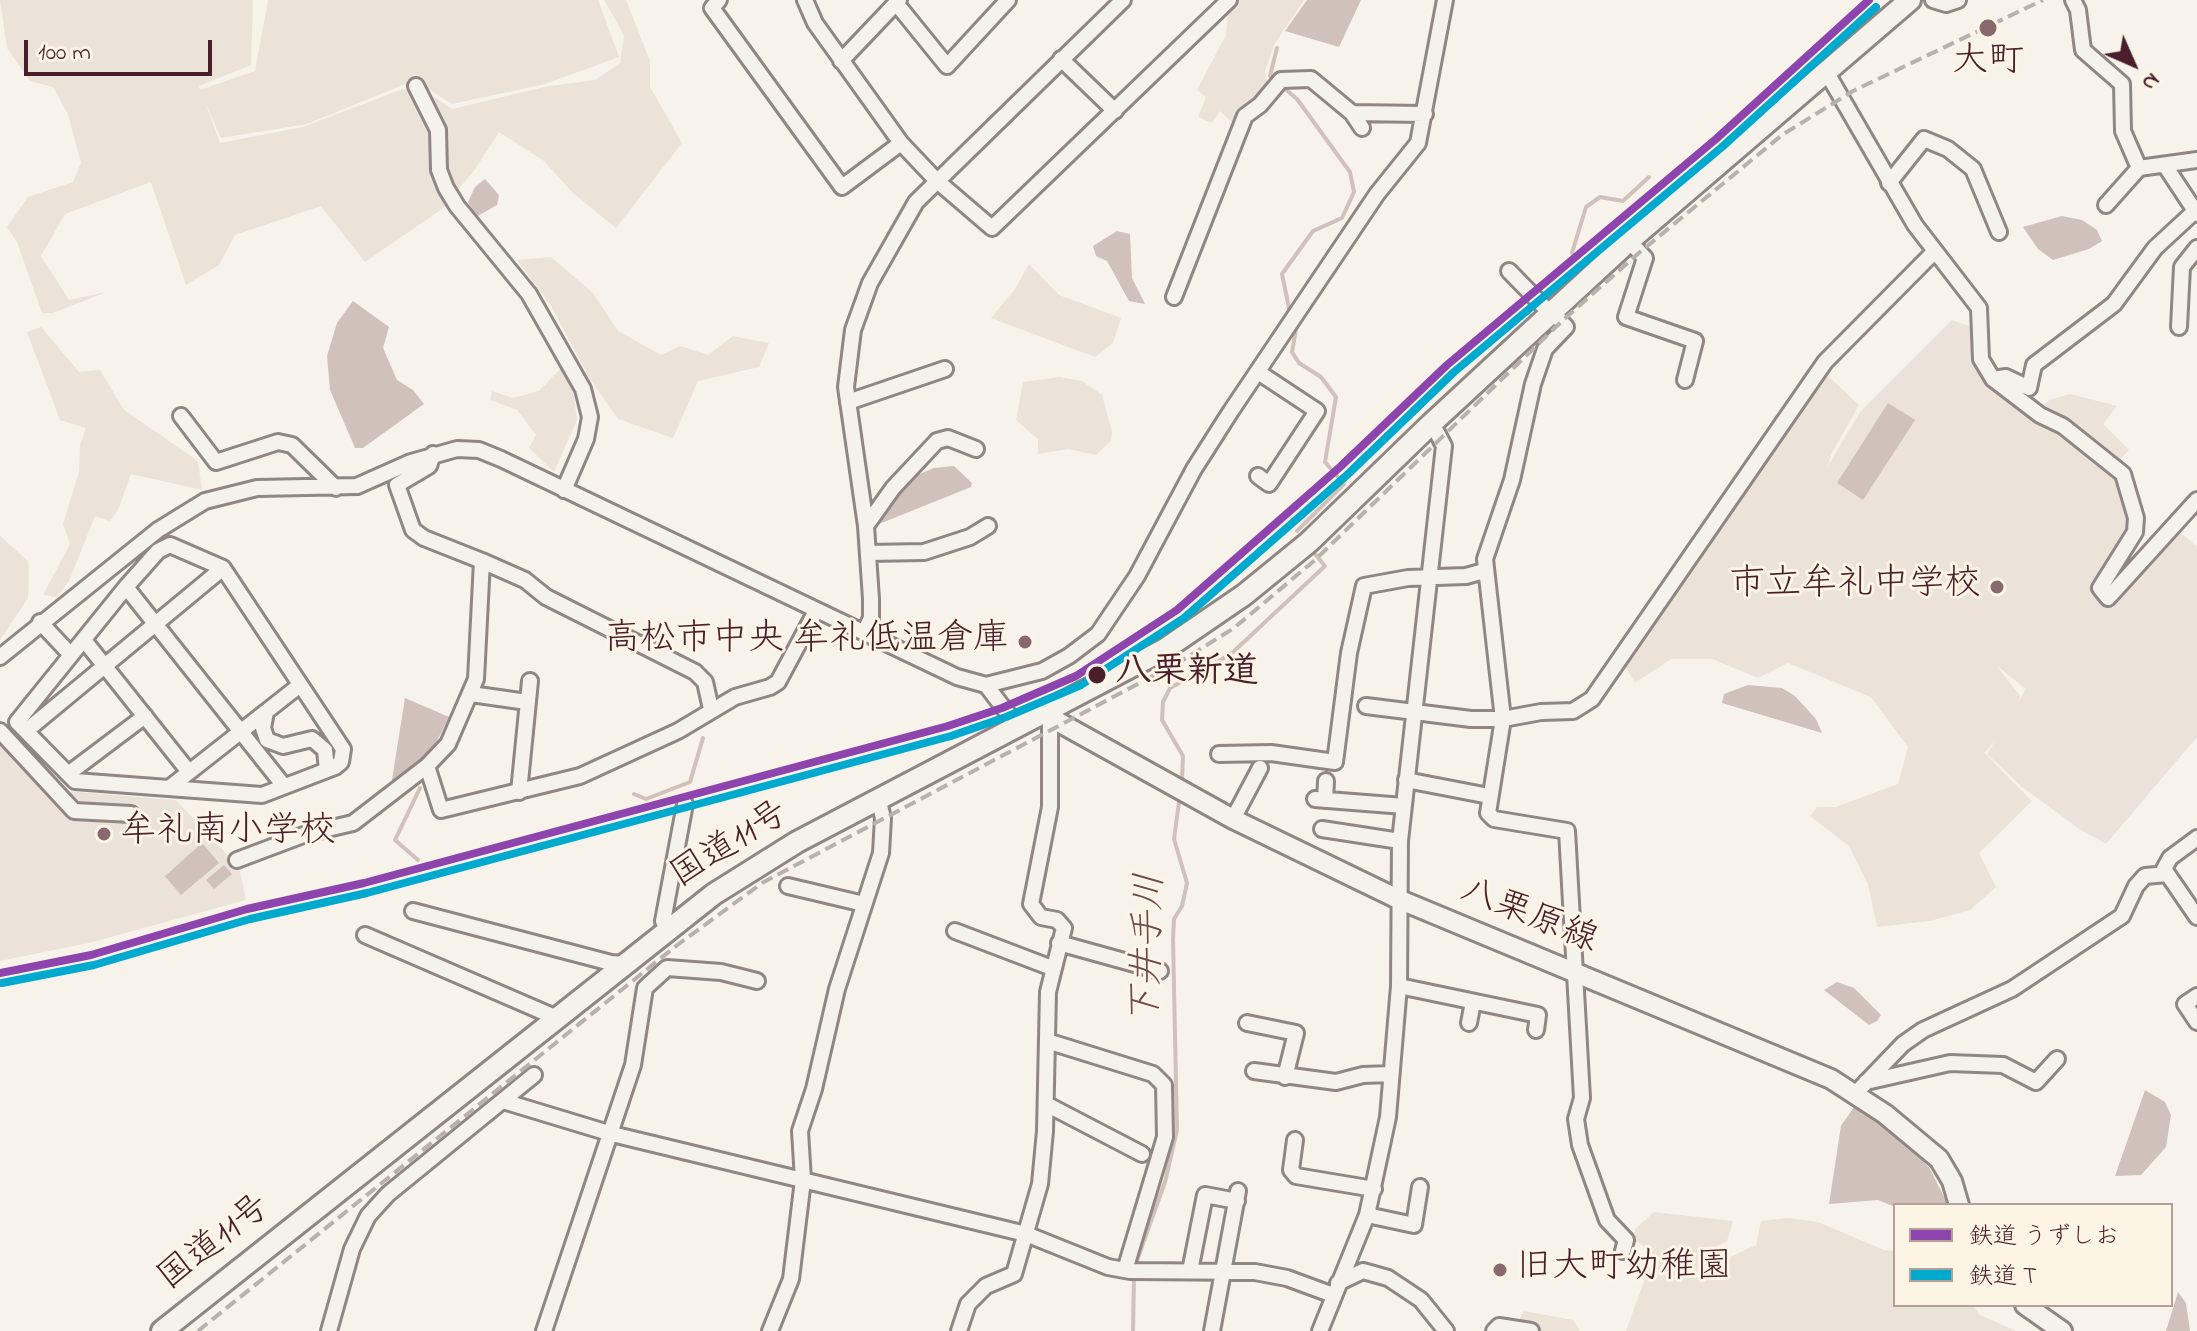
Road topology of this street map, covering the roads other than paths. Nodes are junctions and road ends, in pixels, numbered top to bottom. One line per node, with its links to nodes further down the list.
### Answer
1 (719, 0): 20 (street)
2 (805, 0): 13 (street)
3 (1008, 0): 11 (street)
4 (1123, 0): 12 (street)
5 (1229, 0): 16 (street)
6 (1445, 0): 18 (street)
7 (1910, 0): 14 (highway, 国道11号)
8 (1933, 0): 9 (street)
9 (1958, 0)
10 (2073, 0): 23 (street)
11 (898, 2): 13 (street)
12 (1061, 59): 16 (street); 24 (street)
13 (841, 61): 20 (street)
14 (1827, 73): 25 (street); 29 (highway, 国道11号)
15 (416, 86): 47 (street)
16 (1115, 111): 24 (street)
17 (1352, 113): 18 (street); 19 (street); 33 (street)
18 (1425, 114): 37 (street)
19 (1362, 128)
20 (901, 143): 24 (street)
21 (2197, 160): 22 (street)
22 (2166, 167): 23 (street); 27 (street)
23 (2139, 168): 26 (street)
24 (936, 180): 40 (street)
25 (1889, 183): 28 (street); 31 (street)
26 (2106, 205)
27 (2196, 213): 38 (street)
28 (1999, 232)
29 (1629, 241): 34 (highway, 国道11号); 39 (street)
30 (2197, 248): 35 (street)
31 (1934, 252): 38 (street); 76 (street)
32 (1509, 271): 34 (street)
33 (1174, 297)
34 (1551, 312): 42 (highway, 国道11号); 54 (street)
35 (2179, 327)
36 (945, 369): 40 (street)
37 (1258, 372): 45 (street); 67 (street)
38 (1993, 379): 48 (street)
39 (1685, 380)
40 (848, 402): 49 (street)
41 (181, 416): 46 (street)
42 (1432, 423): 55 (street); 75 (highway, 国道11号)
43 (976, 449): 49 (street)
44 (433, 454): 46 (street); 47 (street); 52 (street)
45 (1258, 476)
46 (336, 488): 58 (street)
47 (564, 490): 57 (street)
48 (2197, 500)
49 (866, 526): 51 (street)
50 (988, 526): 51 (street)
51 (868, 553): 60 (street)
52 (482, 561): 68 (street); 71 (street)
53 (223, 568): 56 (street); 59 (street); 66 (street)
54 (1484, 571): 55 (street); 76 (street)
55 (1429, 577): 72 (street); 81 (street)
56 (126, 587): 59 (street); 61 (street)
57 (816, 611): 60 (street); 71 (street)
58 (40, 622): 62 (street); 63 (street)
59 (155, 624): 64 (street); 80 (street)
60 (864, 633): 67 (street)
61 (84, 640): 62 (street); 64 (street)
62 (71, 655): 79 (street)
63 (0, 657)
64 (105, 666): 74 (street); 79 (street)
65 (530, 681): 69 (street)
66 (300, 685): 73 (street); 84 (street)
67 (986, 685): 77 (street)
68 (471, 694): 69 (street); 82 (street)
69 (527, 702): 91 (street)
70 (1366, 706): 72 (street)
71 (711, 709): 91 (street)
72 (1414, 711): 76 (street); 87 (street)
73 (266, 712): 80 (street); 84 (street)
74 (145, 716): 85 (street); 86 (street)
75 (1047, 717): 77 (highway, 国道11号); 97 (main road, 八栗原線); 111 (street)
76 (1503, 719): 92 (street)
77 (1018, 727): 93 (highway, 国道11号)
78 (0, 731): 96 (street)
79 (26, 731): 86 (street)
80 (241, 732): 85 (street); 89 (street)
81 (1219, 754)
82 (427, 766): 91 (street); 101 (street)
83 (1260, 768): 97 (street)
84 (327, 770): 89 (street)
85 (189, 772): 90 (street)
86 (68, 774): 90 (street)
87 (1406, 780): 92 (street); 95 (street)
88 (1326, 781): 95 (street)
89 (284, 786): 90 (street)
90 (169, 788)
91 (519, 792)
92 (1489, 796): 115 (street)
93 (879, 802): 105 (street); 108 (highway, 国道11号)
94 (685, 804): 108 (street)
95 (1404, 806): 100 (street)
96 (131, 814)
97 (1233, 819): 104 (main road, 八栗原線)
98 (1322, 829): 100 (street)
99 (2197, 838): 102 (street)
100 (1400, 841): 104 (street)
101 (237, 860)
102 (2167, 874): 107 (street); 131 (street)
103 (788, 886): 105 (street)
104 (1398, 899): 115 (main road, 八栗原線); 117 (street)
105 (864, 904): 137 (street)
106 (413, 911): 112 (street)
107 (2197, 917)
108 (667, 930): 112 (highway, 国道11号)
109 (955, 931): 113 (street)
110 (365, 935): 120 (street)
111 (1059, 943): 113 (street); 114 (street)
112 (625, 964): 120 (highway, 国道11号)
113 (1052, 968): 125 (street)
114 (1160, 971)
115 (1577, 973): 131 (main road, 八栗原線); 143 (street)
116 (757, 981): 134 (street)
117 (1399, 986): 119 (street); 128 (street)
118 (2197, 996): 121 (street)
119 (1473, 1002): 123 (street); 124 (street)
120 (557, 1018): 149 (highway, 国道11号)
121 (2197, 1022)
122 (1247, 1023): 130 (street)
123 (1469, 1023)
124 (1536, 1030)
125 (1047, 1041): 133 (street); 144 (street)
126 (2057, 1059): 131 (street)
127 (1254, 1071): 130 (street)
128 (1391, 1074): 130 (street); 139 (street)
129 (534, 1075): 132 (street)
130 (1285, 1077)
131 (1860, 1088): 140 (main road, 八栗原線)
132 (503, 1101): 134 (street); 150 (street)
133 (1046, 1104): 136 (street); 142 (street)
134 (612, 1134): 137 (street); 151 (street)
135 (1295, 1140): 139 (street)
136 (1142, 1154)
137 (803, 1180): 142 (street); 152 (street)
138 (1420, 1187): 141 (street)
139 (1374, 1189): 141 (street)
140 (1958, 1203)
141 (1367, 1215): 147 (street)
142 (1026, 1234): 144 (street); 153 (street)
143 (1623, 1251)
144 (1127, 1270): 146 (street)
145 (1226, 1270): 146 (street); 146 (street); 147 (street); 154 (street)
146 (1190, 1271)
147 (1335, 1289): 155 (street); 156 (street)
148 (2028, 1307): 159 (main road)
149 (162, 1331)
150 (329, 1331)
151 (544, 1331)
152 (770, 1331)
153 (959, 1331)
154 (1212, 1331)
155 (1320, 1331)
156 (1446, 1331)
157 (1494, 1331): 158 (street)
158 (1531, 1331)
159 (2062, 1331)

